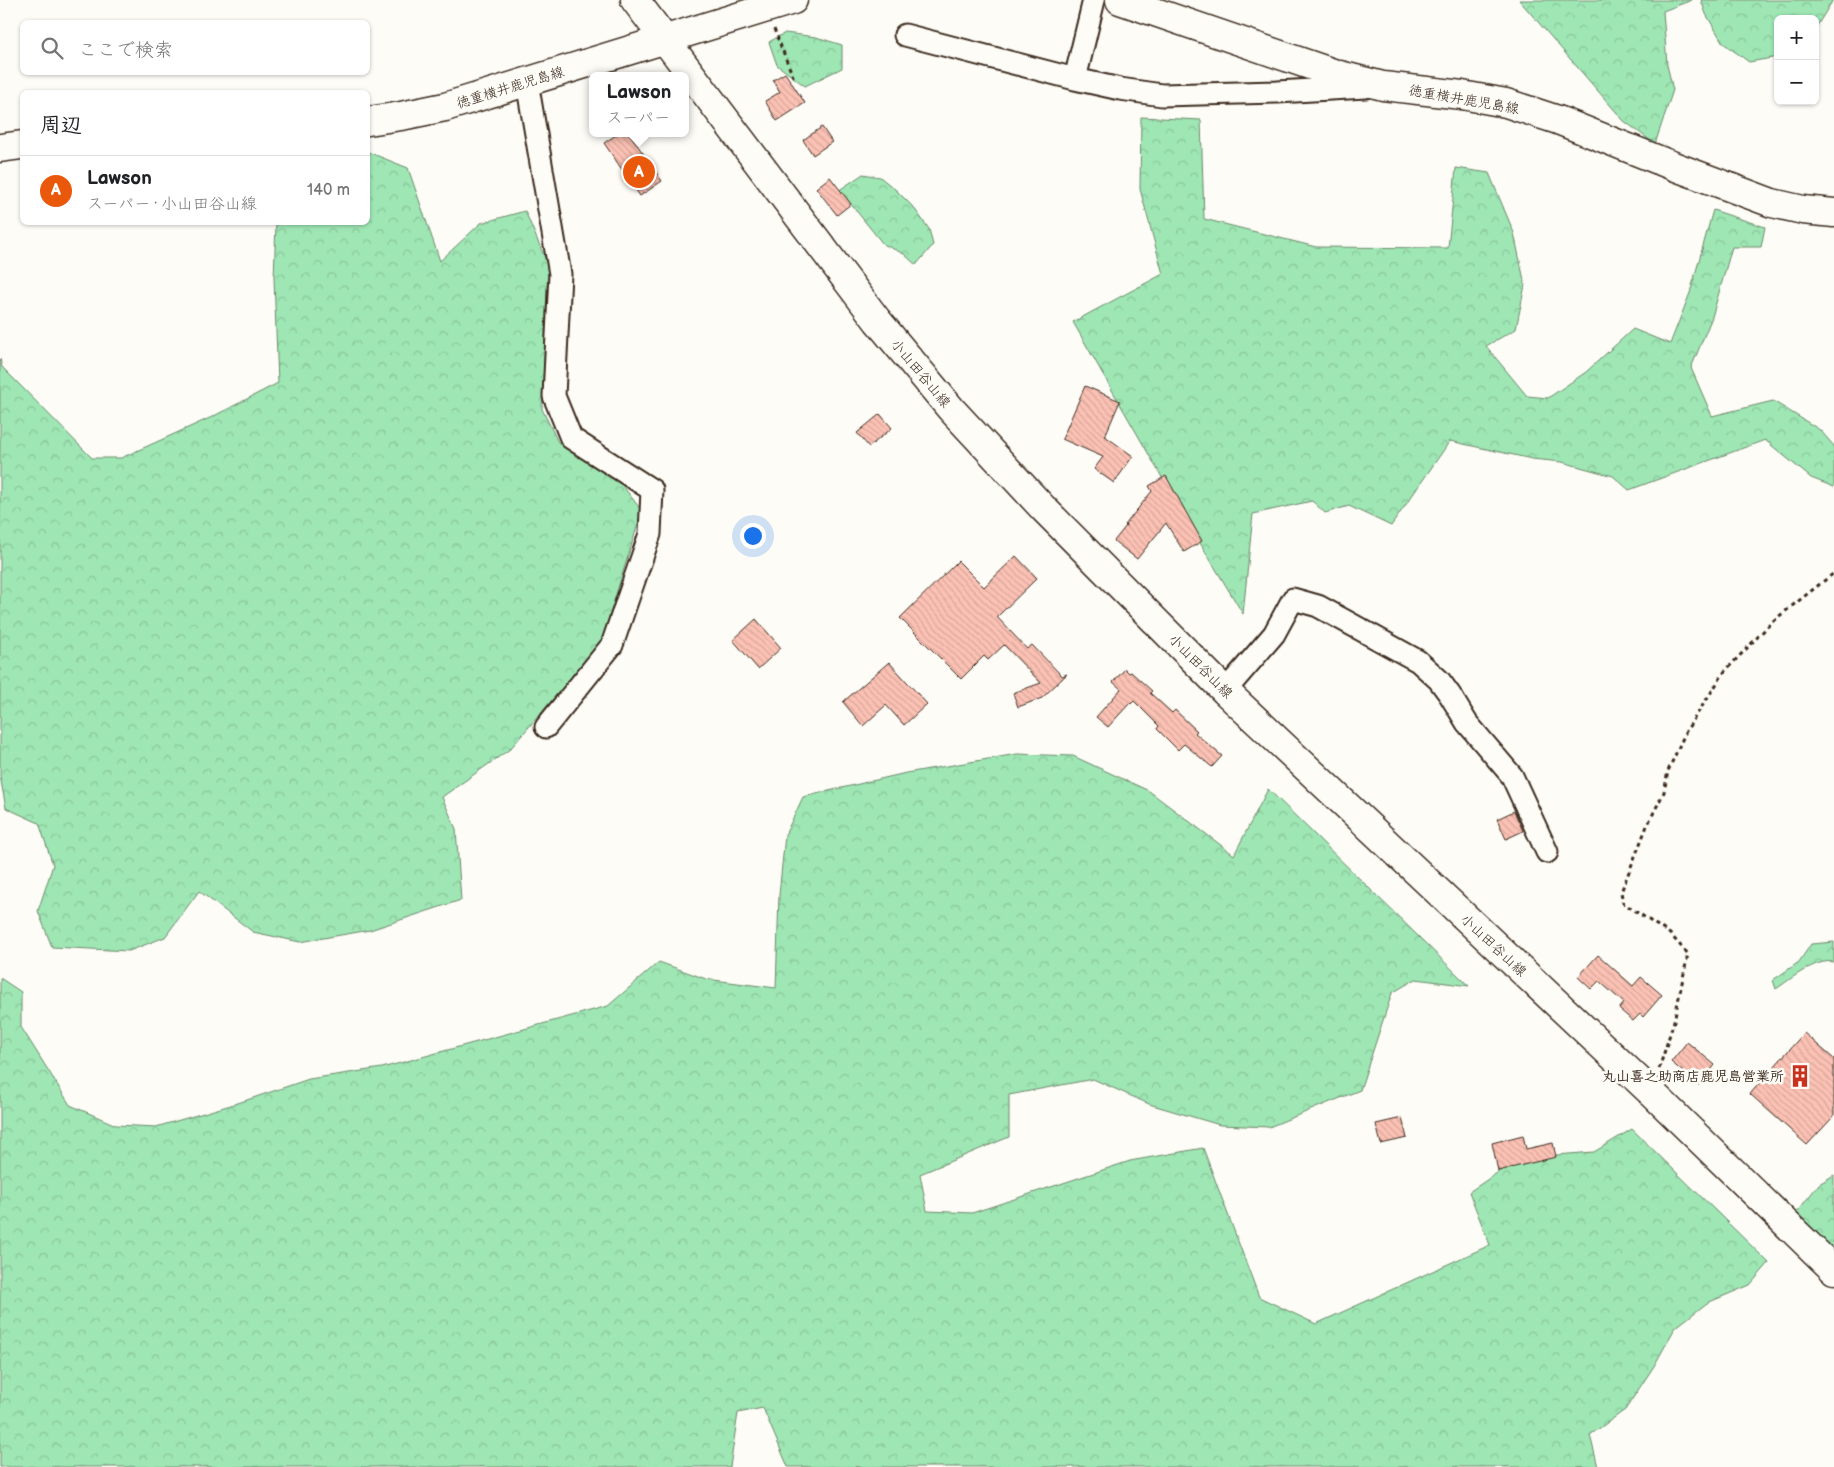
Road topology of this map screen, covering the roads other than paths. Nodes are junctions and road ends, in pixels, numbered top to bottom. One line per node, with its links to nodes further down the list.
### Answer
1 (635, 0): 6 (main road, 小山田谷山線)
2 (793, 0): 6 (main road, 徳重横井鹿児島線)
3 (1094, 0): 9 (street)
4 (1120, 0): 11 (main road, 徳重横井鹿児島線)
5 (905, 35): 9 (street)
6 (663, 39): 7 (main road, 小山田谷山線); 10 (main road, 徳重横井鹿児島線)
7 (688, 72)
8 (689, 73): 16 (main road, 小山田谷山線)
9 (1075, 79): 11 (street)
10 (527, 82): 12 (main road, 徳重横井鹿児島線); 17 (street)
11 (1383, 86): 15 (main road, 徳重横井鹿児島線)
12 (370, 121)
13 (20, 144): 14 (main road)
14 (0, 148)
15 (1834, 214)
16 (1225, 691): 18 (street); 19 (main road, 小山田谷山線)
17 (546, 727)
18 (1546, 852)
19 (1834, 1270)

